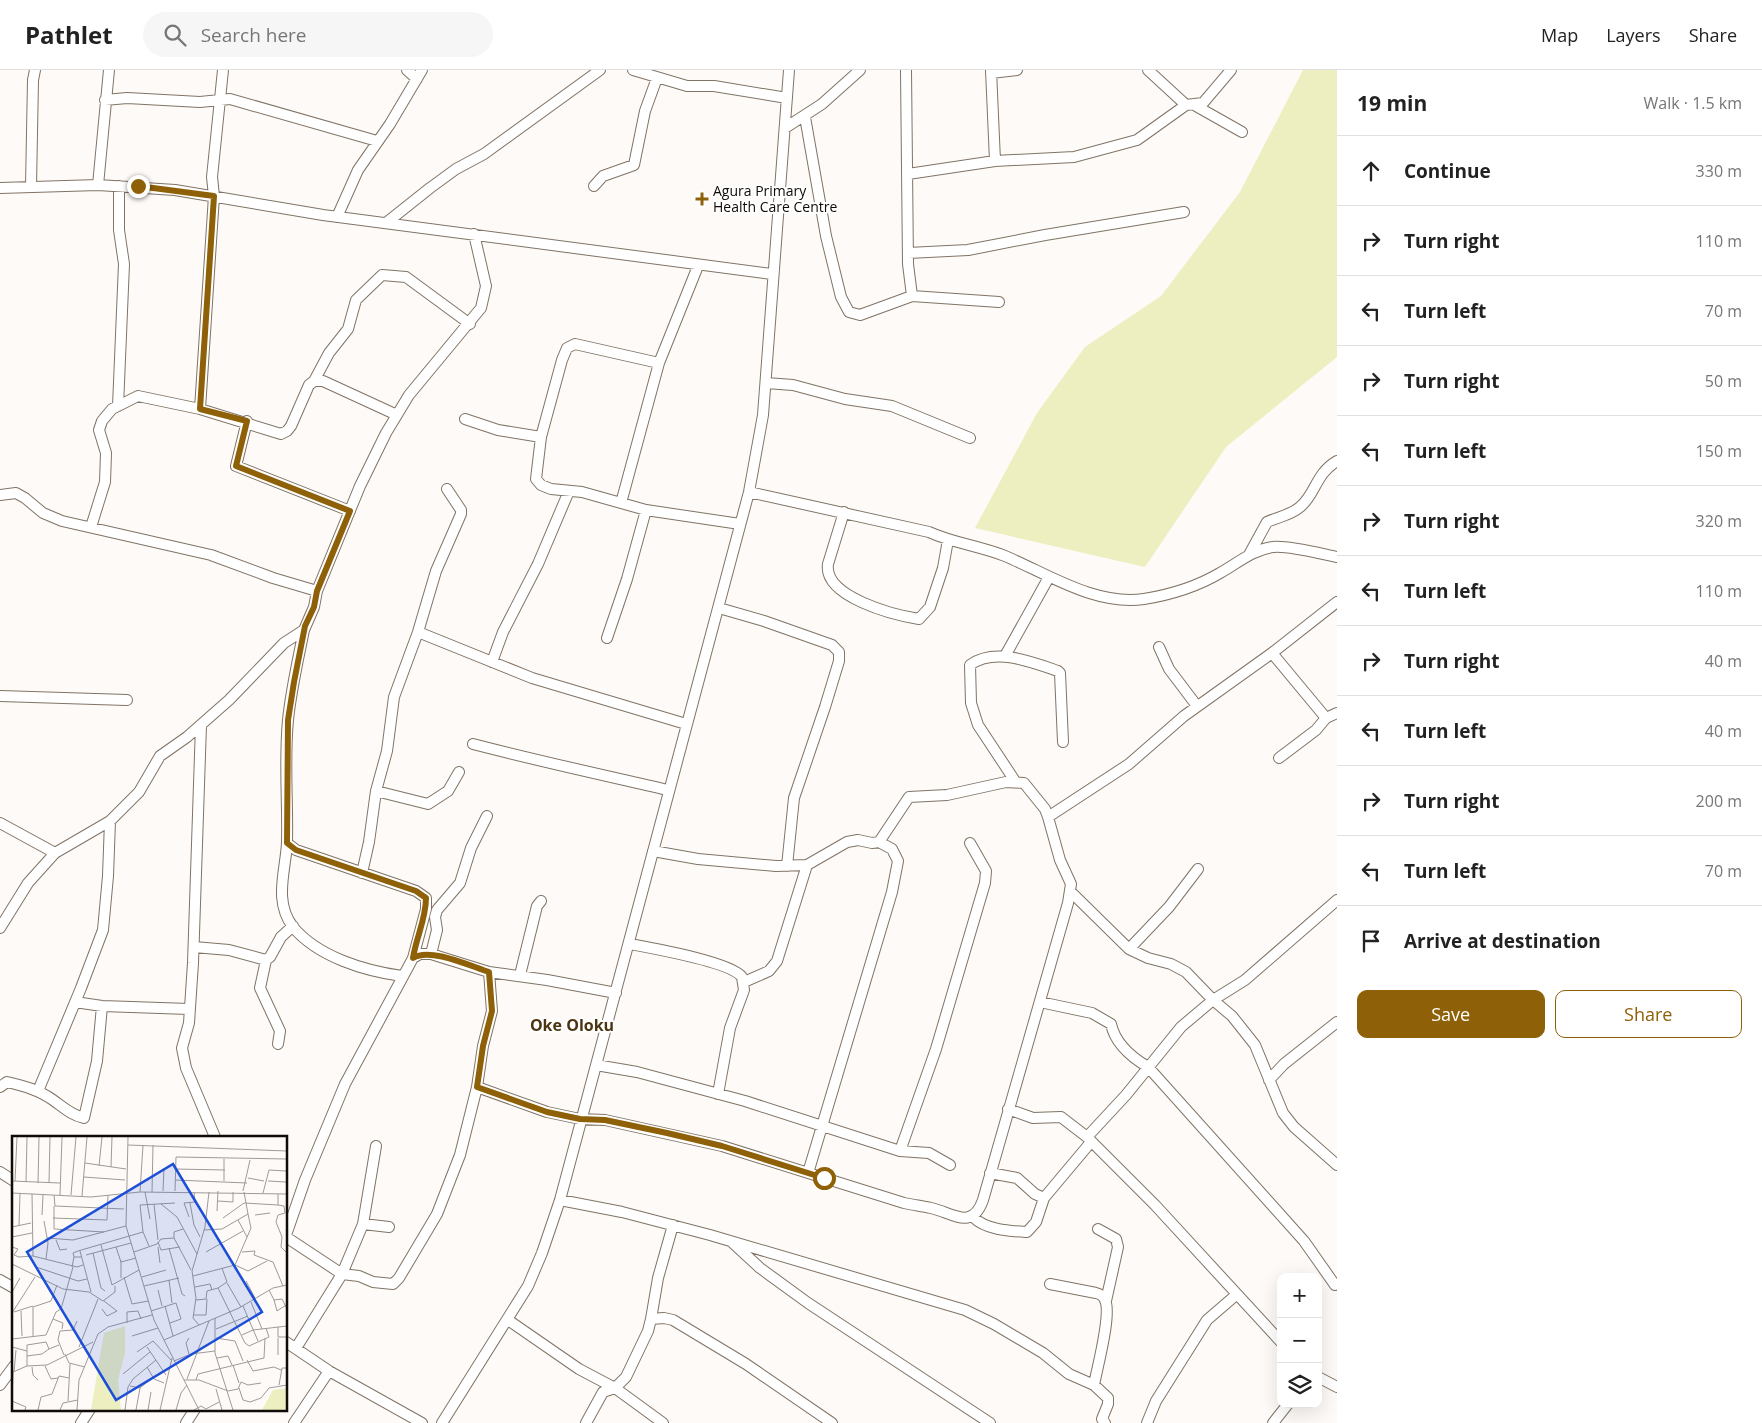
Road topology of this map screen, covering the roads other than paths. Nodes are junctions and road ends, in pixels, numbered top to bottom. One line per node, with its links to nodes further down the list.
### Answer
1 (35, 70): 27 (street)
2 (109, 70): 17 (street)
3 (223, 70): 18 (street)
4 (407, 70): 14 (street)
5 (600, 70): 34 (street)
6 (633, 70): 15 (street)
7 (789, 70): 16 (street)
8 (860, 70): 20 (street)
9 (906, 70): 25 (street)
10 (1016, 70): 13 (street)
11 (1148, 70): 19 (street)
12 (1231, 70): 19 (street)
13 (991, 72): 24 (street)
14 (419, 74): 23 (street)
15 (656, 78): 16 (street); 29 (street)
16 (787, 98): 21 (street)
17 (105, 100): 18 (street); 26 (street)
18 (221, 100): 23 (street); 31 (street)
19 (1191, 106): 22 (street); 24 (street)
20 (805, 117): 21 (street); 39 (street)
21 (785, 128): 38 (street)
22 (1242, 132)
23 (377, 141): 33 (street)
24 (995, 161): 25 (street)
25 (908, 174): 36 (street)
26 (98, 185): 27 (street); 28 (street)
27 (31, 186): 30 (street)
28 (119, 186): 31 (street); 45 (street)
29 (594, 186)
30 (0, 188)
31 (214, 196): 33 (street); 46 (street)
32 (1184, 212): 36 (street)
33 (337, 216): 34 (street)
34 (386, 223): 35 (street)
35 (474, 234): 37 (street); 41 (street)
36 (908, 253): 39 (street)
37 (698, 266): 38 (street); 42 (street)
38 (772, 274): 44 (street)
39 (912, 296): 40 (street)
40 (999, 302)
41 (470, 324): 43 (street); 47 (street)
42 (659, 363): 50 (street); 57 (street)
43 (314, 381): 47 (street); 49 (street)
44 (766, 383): 51 (street); 55 (street)
45 (118, 406): 46 (street); 62 (street)
46 (200, 409): 49 (street)
47 (397, 415): 59 (street)
48 (466, 419): 50 (street)
49 (247, 421): 59 (street)
50 (541, 436): 54 (street)
51 (970, 438)
52 (1337, 461): 64 (street)
53 (447, 489): 71 (street)
54 (569, 491): 57 (street); 76 (street)
55 (749, 492): 60 (street); 61 (street)
56 (0, 496): 62 (street)
57 (621, 503): 58 (street)
58 (646, 510): 61 (street); 72 (street)
59 (350, 511): 67 (street)
60 (844, 512): 63 (street); 63 (street)
61 (740, 524): 69 (street)
62 (91, 527): 67 (street)
63 (948, 540): 66 (street)
64 (1250, 553): 65 (street); 66 (street)
65 (1337, 557)
66 (1049, 576): 75 (street)
67 (317, 591): 70 (street)
68 (1337, 602): 74 (street)
69 (719, 608): 82 (street); 101 (street)
70 (304, 630): 83 (street); 96 (street)
71 (418, 632): 76 (street); 90 (street)
72 (607, 638)
73 (1159, 647): 79 (street)
74 (1272, 653): 79 (street); 81 (street)
75 (1005, 656): 84 (street); 88 (street)
76 (492, 662): 82 (street)
77 (0, 696): 78 (street)
78 (128, 700)
79 (1197, 706): 92 (street)
80 (1337, 713): 81 (street)
81 (1326, 718): 86 (street)
82 (686, 724): 89 (street)
83 (201, 725): 93 (street); 110 (street)
84 (1063, 742)
85 (473, 744): 89 (street)
86 (1279, 758)
87 (459, 772): 90 (street)
88 (1015, 781): 92 (street); 95 (street)
89 (668, 790): 98 (street)
90 (376, 791): 103 (street)
91 (487, 816): 112 (street)
92 (1048, 816): 104 (street)
93 (110, 821): 99 (street); 121 (street)
94 (0, 823): 99 (street)
95 (879, 842): 100 (street); 136 (street)
96 (287, 843): 103 (street); 107 (street)
97 (970, 843): 140 (street)
98 (653, 851): 101 (street); 109 (street)
99 (55, 853): 108 (street)
100 (807, 864): 101 (street); 118 (street)
101 (788, 866)
102 (1198, 869): 111 (street)
103 (362, 873): 113 (street)
104 (1071, 892): 111 (street); 122 (street)
105 (1337, 900): 120 (street)
106 (541, 901): 116 (street)
107 (293, 926): 114 (street); 117 (street)
108 (0, 928)
109 (630, 944): 118 (street); 119 (street)
110 (194, 947): 114 (street); 124 (street)
111 (1129, 949): 120 (street)
112 (431, 954): 113 (street); 115 (street)
113 (413, 958): 117 (street)
114 (266, 960): 126 (street)
115 (489, 972): 116 (street); 131 (street)
116 (520, 975): 119 (street)
117 (402, 976): 154 (street)
118 (744, 982): 133 (street)
119 (616, 993): 127 (street)
120 (1212, 1000): 128 (street); 129 (street)
121 (75, 1002): 123 (street); 132 (street)
122 (1040, 1002): 128 (street); 134 (street)
123 (102, 1006): 124 (street); 132 (street)
124 (189, 1009): 137 (street)
125 (1337, 1022): 129 (street)
126 (278, 1044)
127 (596, 1065): 133 (street); 135 (street)
128 (1148, 1067): 138 (street); 160 (street)
129 (1269, 1080): 141 (street)
130 (0, 1087): 132 (street)
131 (477, 1087): 135 (street); 157 (street)
132 (38, 1091)
133 (718, 1094): 136 (street)
134 (1008, 1109): 138 (street); 145 (street)
135 (580, 1119): 144 (street); 148 (street)
136 (821, 1126): 140 (street); 144 (street)
137 (215, 1136)
138 (1089, 1140): 147 (street); 162 (street)
139 (376, 1146): 150 (street)
140 (900, 1151): 142 (street)
141 (1336, 1162)
142 (950, 1166)
143 (0, 1172): 146 (street)
144 (808, 1173): 149 (street)
145 (990, 1173): 147 (street); 149 (street)
146 (12, 1180)
147 (1044, 1198): 149 (street)
148 (560, 1200): 151 (street); 164 (street)
149 (972, 1217)
150 (363, 1224): 152 (street); 157 (street)
151 (672, 1225): 156 (street); 165 (street)
152 (389, 1227)
153 (1098, 1228): 163 (street)
154 (288, 1230)
155 (288, 1237): 157 (street)
156 (731, 1241): 173 (street); 187 (street)
157 (342, 1274): 168 (street)
158 (0, 1280): 161 (street)
159 (1050, 1284): 163 (street)
160 (1335, 1285)
161 (12, 1287)
162 (1236, 1295): 166 (street); 189 (street)
163 (1106, 1301): 173 (street)
164 (508, 1320): 175 (street); 183 (street)
165 (651, 1320): 175 (street); 186 (street)
166 (1277, 1338)
167 (288, 1343): 168 (street)
168 (296, 1348): 170 (street)
169 (12, 1369): 172 (street)
170 (329, 1371): 181 (street); 182 (street)
171 (1322, 1379): 174 (street)
172 (0, 1385)
173 (1094, 1385): 188 (street)
174 (1337, 1386)
175 (615, 1388): 184 (street); 185 (street)
176 (1285, 1408): 190 (street)
177 (89, 1410): 179 (street)
178 (194, 1410): 180 (street)
179 (81, 1423)
180 (186, 1423)
181 (294, 1423)
182 (422, 1423)
183 (442, 1423)
184 (586, 1423)
185 (663, 1423)
186 (832, 1423)
187 (990, 1423)
188 (1105, 1423)
189 (1147, 1423)
190 (1273, 1423)

